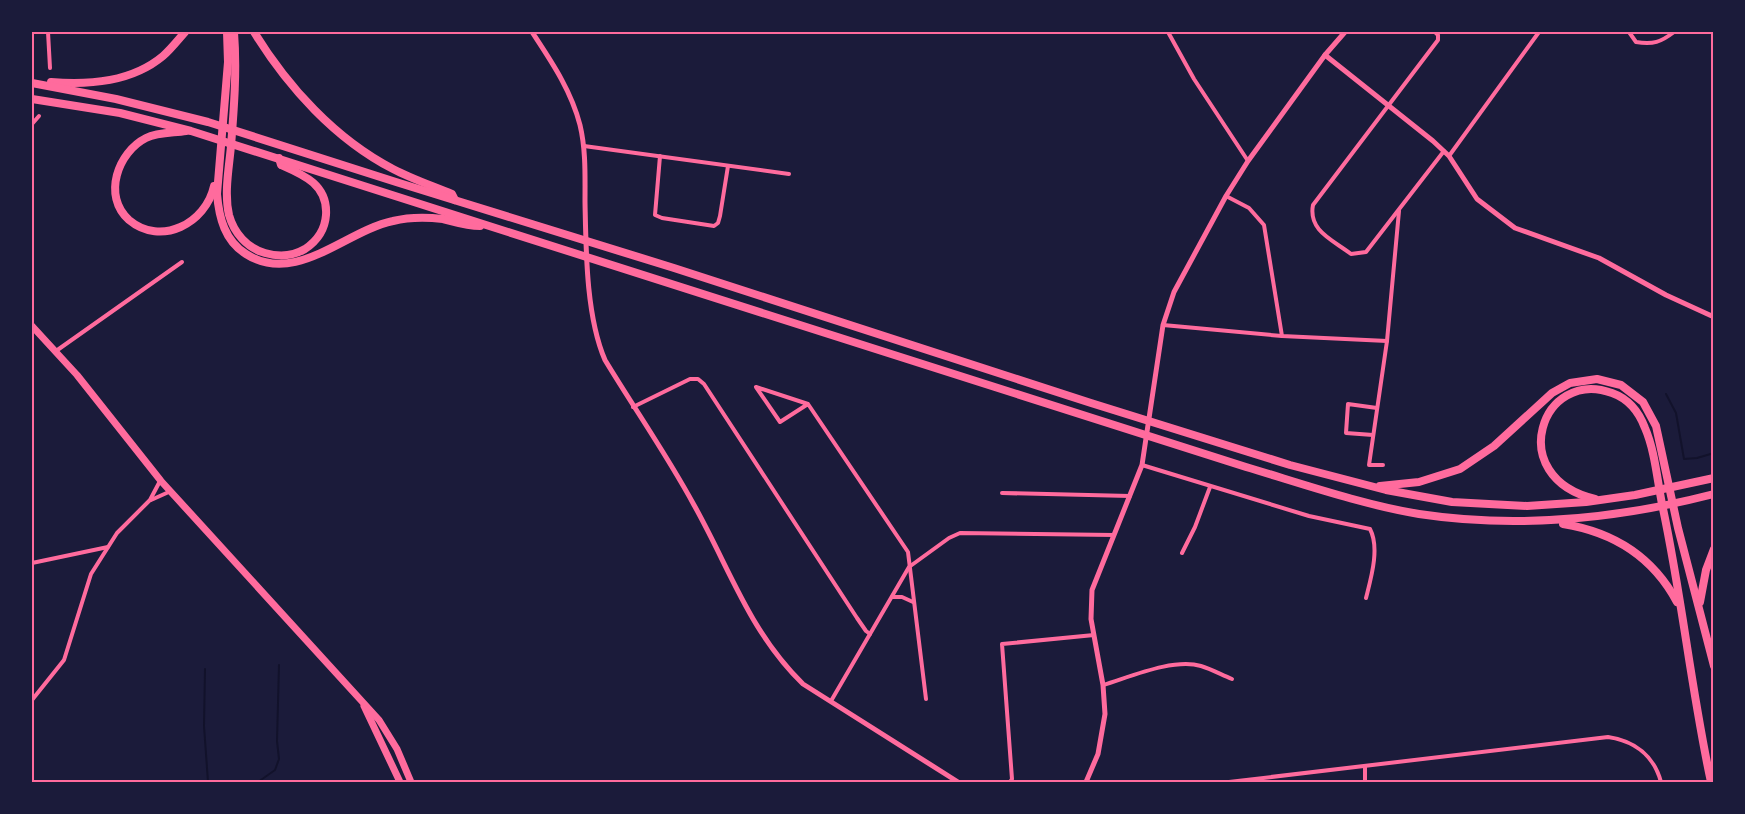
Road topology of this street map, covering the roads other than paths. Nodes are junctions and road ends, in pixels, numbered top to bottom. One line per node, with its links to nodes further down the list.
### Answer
1 (48, 32): 14 (street)
2 (185, 32): 15 (highway)
3 (227, 32): 28 (highway)
4 (234, 32): 25 (highway)
5 (254, 32): 31 (highway)
6 (532, 32): 21 (street)
7 (1167, 32): 26 (street)
8 (1345, 32): 13 (street)
9 (1435, 32): 17 (street)
10 (1539, 32): 24 (street)
11 (1629, 32): 12 (street)
12 (1674, 32)
13 (1325, 55): 17 (street); 26 (street)
14 (51, 68)
15 (32, 83): 31 (highway)
16 (32, 99): 20 (highway)
17 (1388, 105): 22 (street); 32 (street)
18 (39, 116): 19 (street)
19 (32, 124)
20 (191, 131): 25 (highway); 28 (highway)
21 (583, 146): 23 (street); 42 (street)
22 (1444, 151): 24 (street); 32 (street)
23 (660, 156): 27 (street); 27 (street)
24 (1449, 156): 35 (street)
25 (279, 158): 33 (highway)
26 (1248, 161): 30 (street)
27 (728, 166): 29 (street)
28 (218, 167): 33 (highway)
29 (789, 174)
30 (1226, 196): 36 (street); 38 (street)
31 (456, 201): 49 (highway)
32 (1399, 210): 39 (street)
33 (489, 226): 57 (highway)
34 (182, 262): 40 (street)
35 (1713, 317)
36 (1163, 325): 38 (street); 45 (street)
37 (32, 327): 40 (main road)
38 (1282, 336): 39 (street)
39 (1387, 341): 43 (street)
40 (56, 351): 48 (main road)
41 (808, 405): 41 (street); 63 (street)
42 (633, 407): 69 (street); 77 (street)
43 (1377, 408): 44 (street); 44 (street)
44 (1373, 435): 46 (street)
45 (1142, 463): 50 (street); 54 (street)
46 (1383, 465)
47 (1713, 478): 56 (highway)
48 (161, 481): 51 (main road); 55 (street)
49 (1370, 486): 56 (highway); 68 (highway)
50 (1210, 487): 61 (street); 65 (street)
51 (171, 491): 55 (street); 76 (main road)
52 (1002, 493): 54 (street)
53 (1713, 494): 57 (highway)
54 (1130, 496): 58 (street)
55 (150, 500): 59 (street)
56 (1603, 500): 67 (highway)
57 (1549, 521): 67 (highway)
58 (1114, 535): 63 (street); 70 (street)
59 (109, 546): 62 (street); 75 (street)
60 (1713, 549): 68 (highway)
61 (1182, 553)
62 (32, 563)
63 (909, 567): 64 (street); 66 (street)
64 (891, 597): 66 (street); 69 (street)
65 (1366, 598)
66 (914, 603): 74 (street)
67 (1679, 606): 87 (highway)
68 (1699, 610): 71 (highway)
69 (870, 634): 77 (street)
70 (1094, 635): 73 (street); 82 (street)
71 (1713, 666)
72 (1232, 678): 73 (street)
73 (1103, 685): 83 (street)
74 (926, 699)
75 (32, 700)
76 (361, 701): 79 (main road); 80 (main road)
77 (830, 702): 81 (street)
78 (1365, 766): 84 (street); 85 (street); 86 (street)
79 (400, 783)
80 (411, 783)
81 (958, 783)
82 (1010, 783)
83 (1086, 783)
84 (1229, 783)
85 (1365, 783)
86 (1661, 783)
87 (1711, 783)

